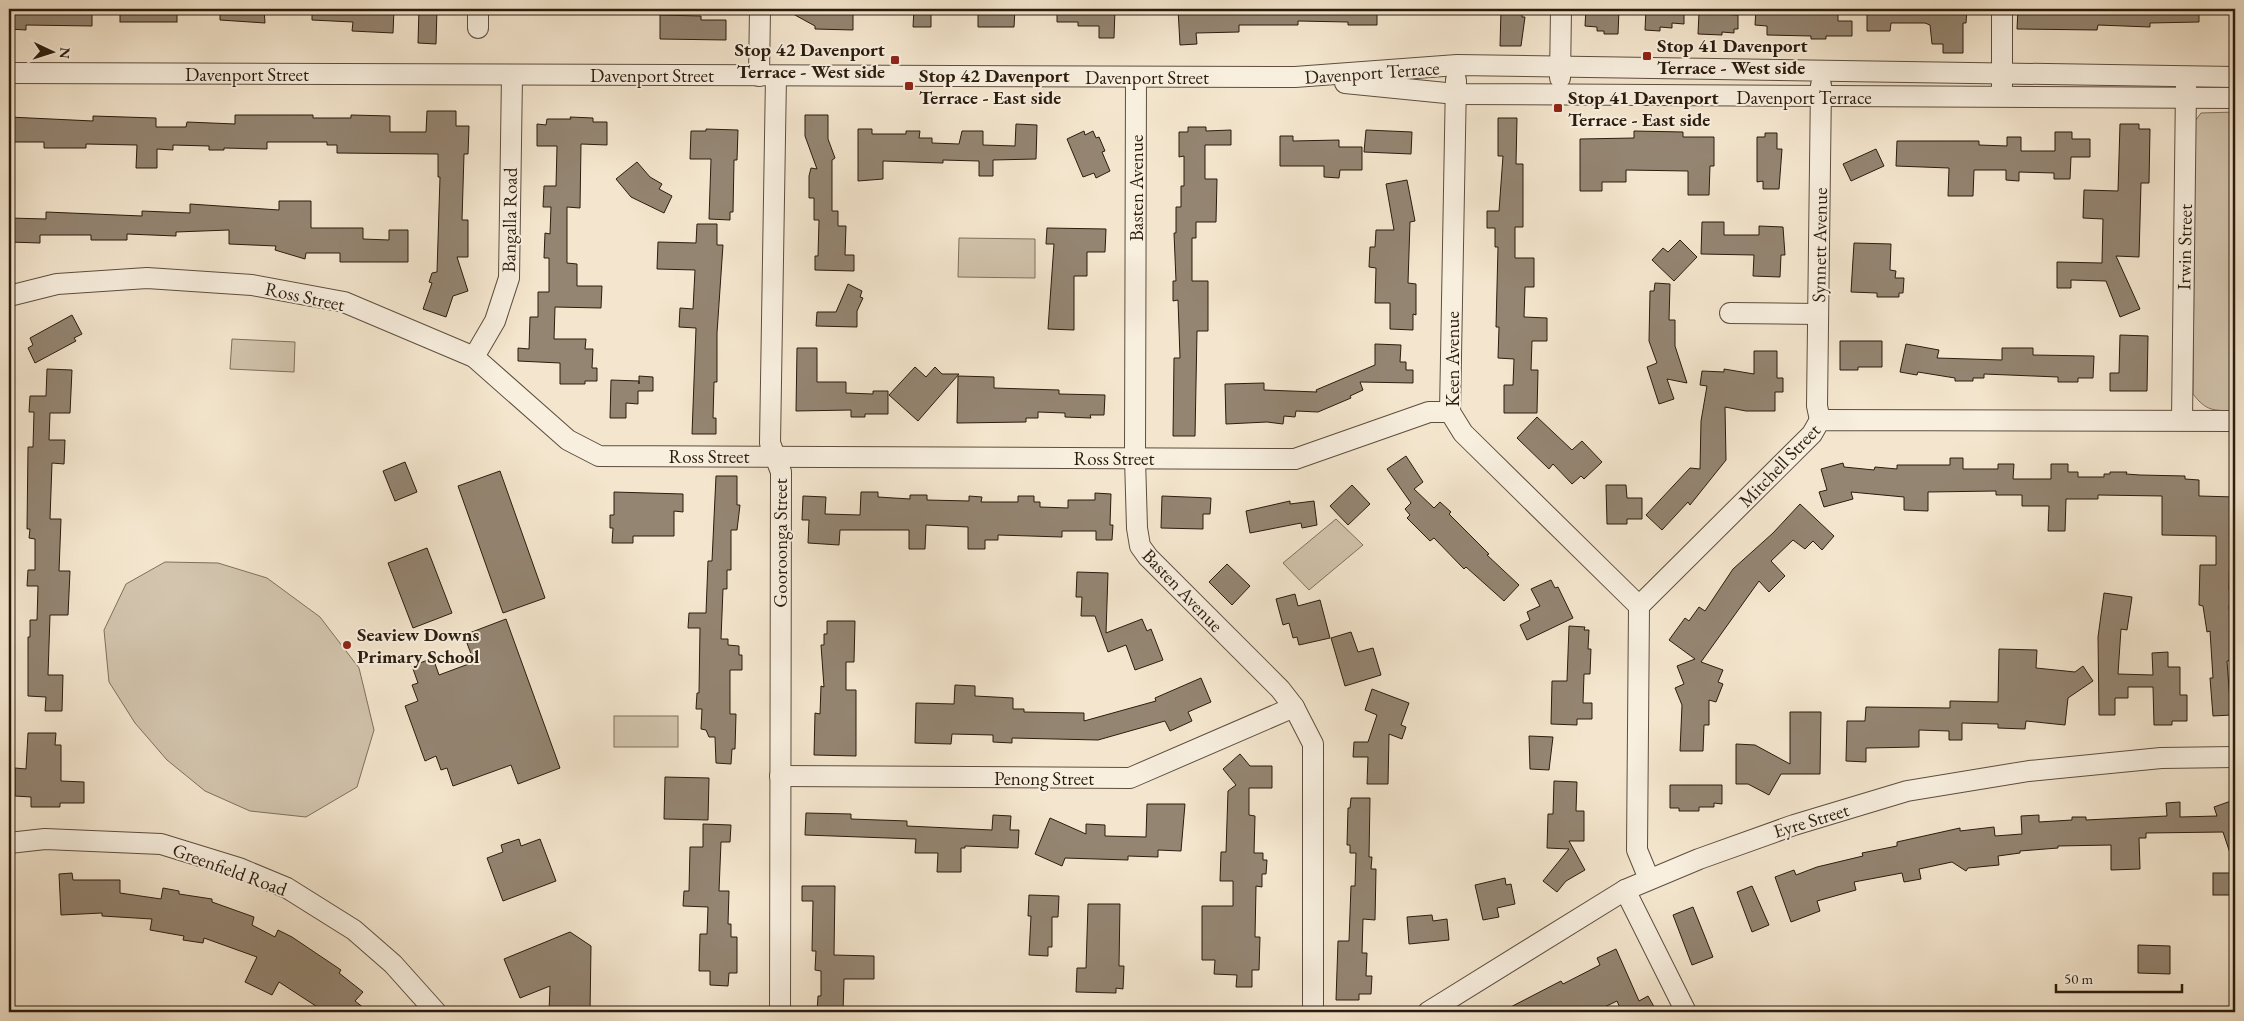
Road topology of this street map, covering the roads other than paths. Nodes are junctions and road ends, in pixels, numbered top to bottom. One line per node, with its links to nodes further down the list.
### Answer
1 (760, 9): 11 (street, Gooroonga Street)
2 (1561, 9): 5 (street)
3 (2002, 9): 8 (street)
4 (1456, 65): 5 (street, Davenport Terrace); 14 (street, Davenport Terrace); 15 (street, Keen Avenue)
5 (1560, 67): 6 (street, Davenport Terrace); 16 (street)
6 (1821, 70): 8 (street, Davenport Terrace); 17 (street, Synnett Avenue)
7 (9, 73): 9 (street, Davenport Street)
8 (2002, 74): 10 (street, Davenport Terrace); 18 (street)
9 (512, 75): 11 (street, Davenport Street); 24 (street, Bangalla Road)
10 (2186, 75): 12 (street, Davenport Terrace); 20 (street, Irwin Street)
11 (768, 76): 13 (street, Davenport Street); 29 (street, Gooroonga Street)
12 (2235, 76)
13 (1136, 77): 14 (street, Davenport Street); 30 (street, Basten Avenue)
14 (1295, 77): 15 (street, Davenport Terrace)
15 (1456, 94): 16 (street, Davenport Terrace); 25 (street, Keen Avenue)
16 (1560, 96): 17 (street, Davenport Terrace)
17 (1821, 97): 18 (street, Davenport Terrace); 23 (street, Synnett Avenue)
18 (2002, 98): 20 (street, Davenport Terrace)
19 (2235, 98): 20 (street, Davenport Terrace)
20 (2186, 99): 27 (street, Irwin Street)
21 (9, 296): 24 (street, Ross Street)
22 (1730, 313): 23 (street)
23 (1818, 314): 26 (street, Synnett Avenue)
24 (474, 357): 29 (street, Ross Street)
25 (1450, 412): 30 (street, Ross Street); 31 (street, Keen Avenue)
26 (1820, 420): 27 (street, Mitchell Street); 31 (street, Mitchell Street)
27 (2182, 420): 28 (street, Mitchell Street)
28 (2235, 420)
29 (775, 456): 30 (street, Ross Street); 34 (street, Gooroonga Street)
30 (1135, 458): 32 (street, Basten Avenue)
31 (1639, 606): 36 (street)
32 (1294, 707): 34 (street, Penong Street); 40 (street, Basten Avenue)
33 (2235, 757): 36 (street, Eyre Street)
34 (780, 776): 39 (street, Gooroonga Street)
35 (9, 843): 38 (street, Greenfield Road)
36 (1649, 879): 37 (street, Eyre Street)
37 (1625, 890): 41 (street, Eyre Street); 42 (street)
38 (436, 1012)
39 (780, 1012)
40 (1313, 1012)
41 (1428, 1012)
42 (1686, 1012)

